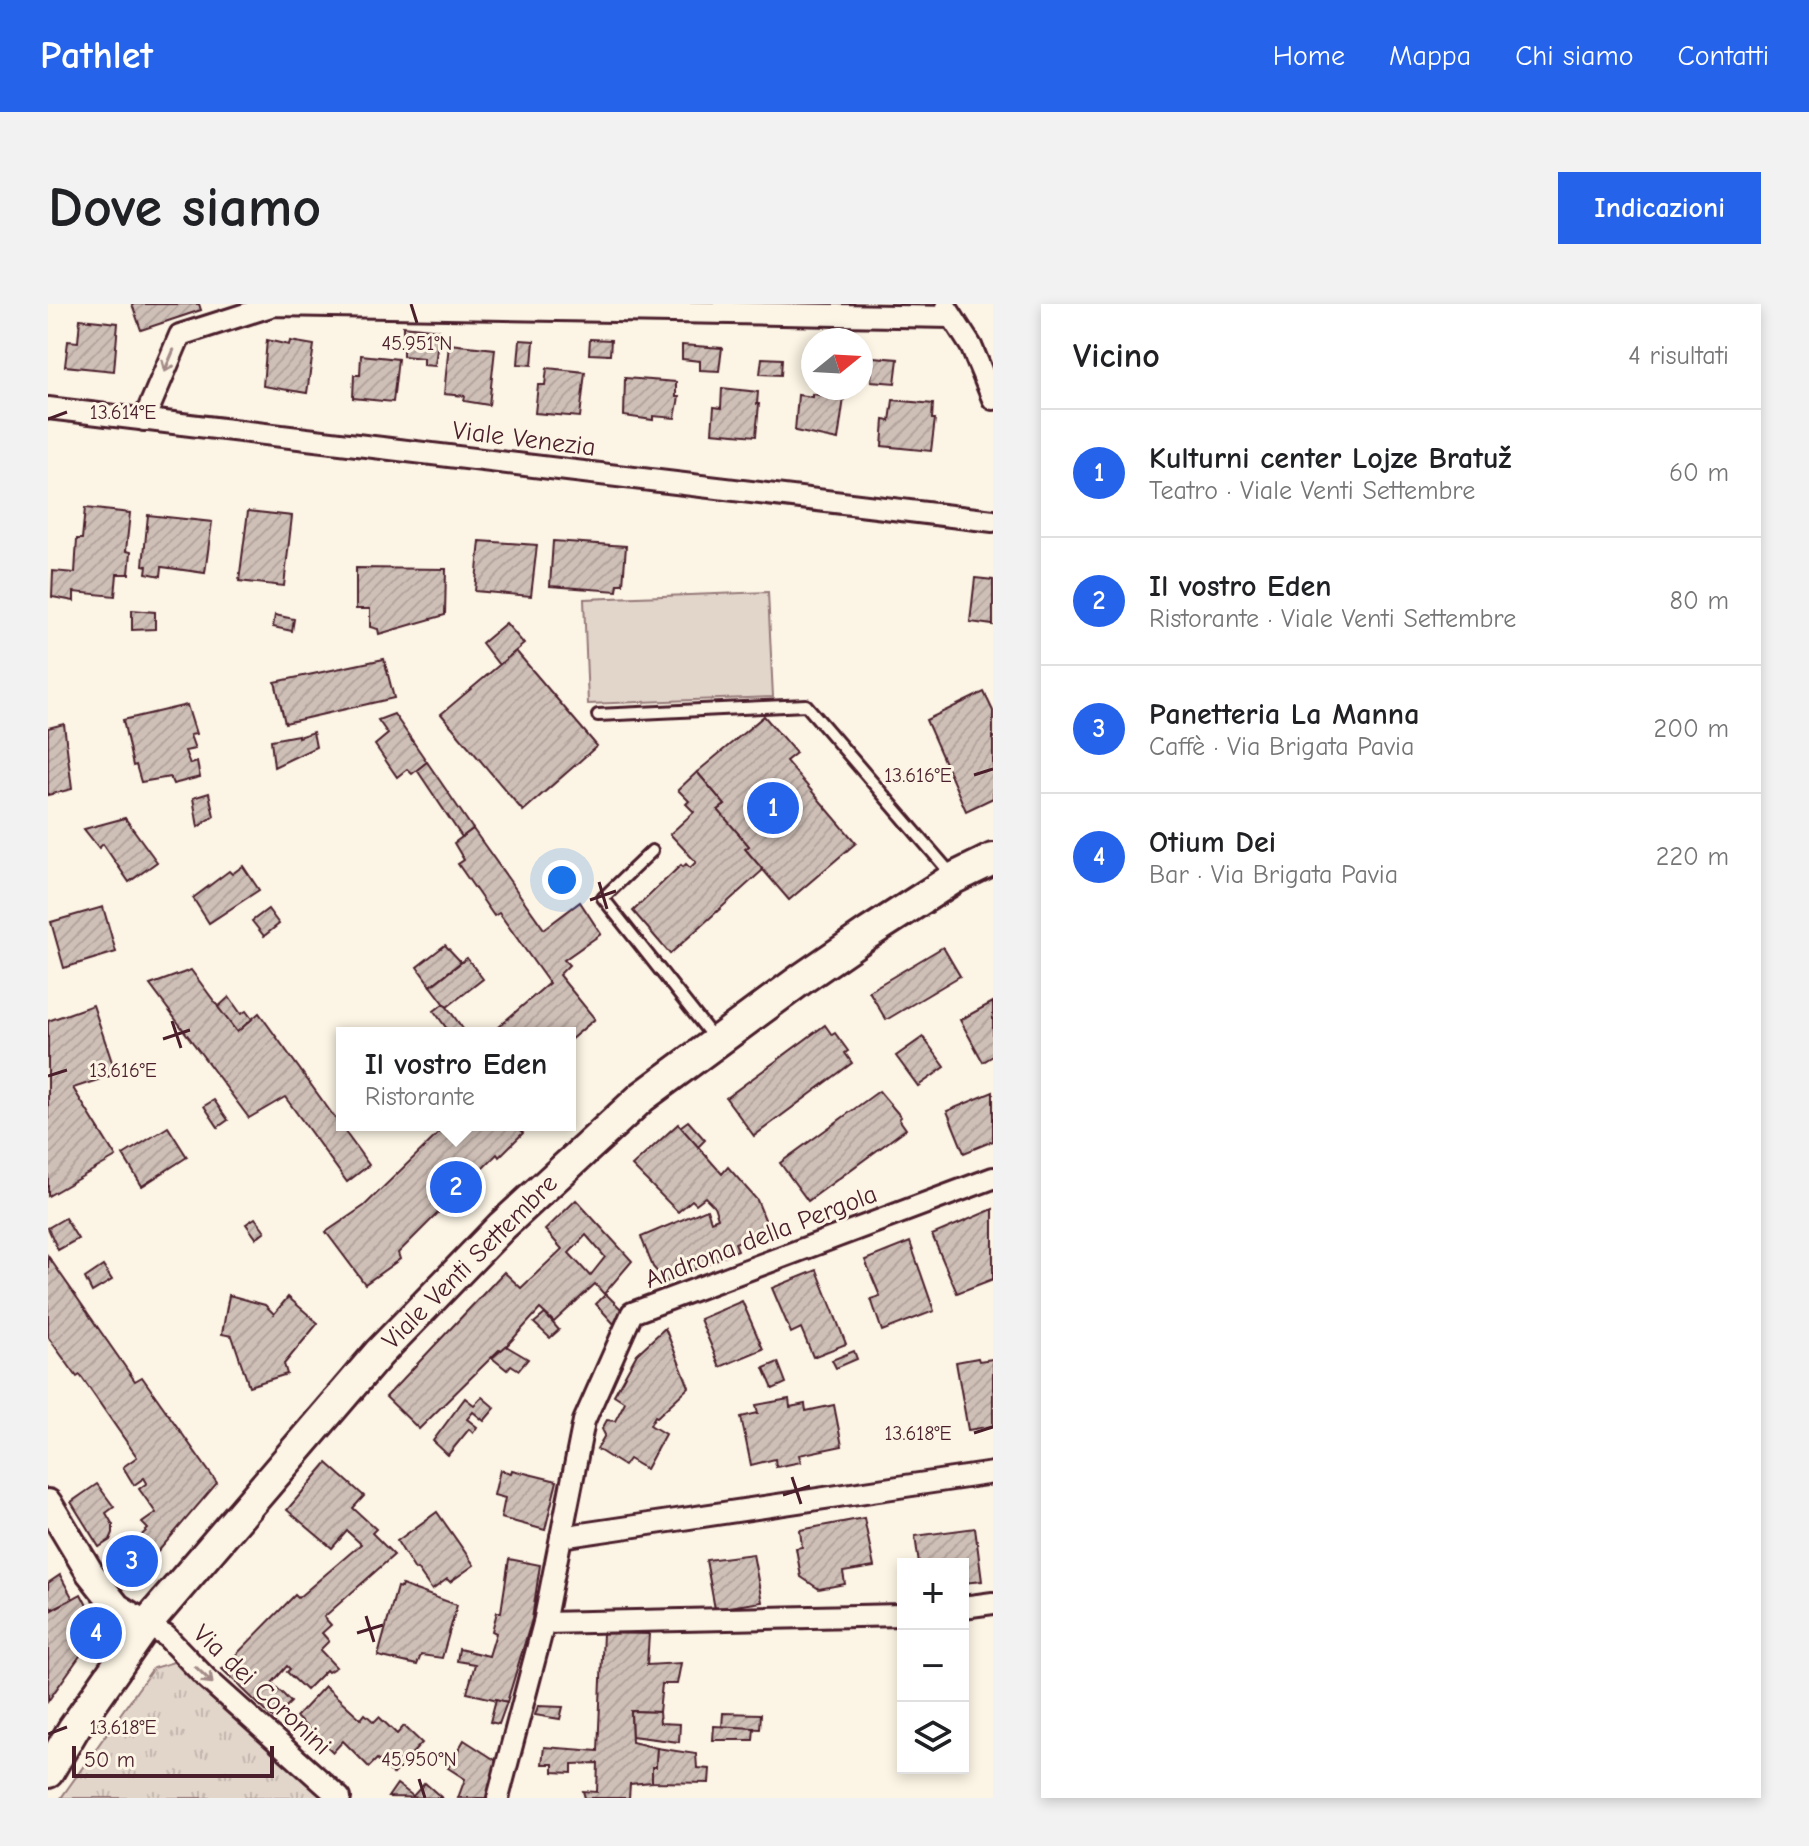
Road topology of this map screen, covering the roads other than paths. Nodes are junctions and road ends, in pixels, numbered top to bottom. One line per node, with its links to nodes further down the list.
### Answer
1 (948, 311): 2 (street); 4 (street, one-way to 4)
2 (993, 399)
3 (48, 408): 4 (street, Viale Venezia)
4 (144, 420): 5 (street, Viale Venezia)
5 (993, 521)
6 (598, 715): 9 (lane)
7 (652, 851): 10 (lane)
8 (993, 859): 9 (main road, Viale Venti Settembre)
9 (954, 878): 10 (main road, Viale Venti Settembre)
10 (716, 1042): 19 (main road, Viale Venti Settembre)
11 (993, 1178): 14 (street, Androna della Pergola)
12 (993, 1473): 14 (street)
13 (48, 1503): 19 (street)
14 (561, 1537): 18 (street, Androna della Pergola)
15 (993, 1603): 16 (street)
16 (969, 1606)
17 (897, 1615): 18 (street)
18 (544, 1623): 22 (street, Androna della Pergola)
19 (146, 1625): 20 (main road, Viale Venti Settembre); 21 (street, Via dei Coronini, one-way to 21)
20 (48, 1772)
21 (340, 1798)
22 (498, 1798)

